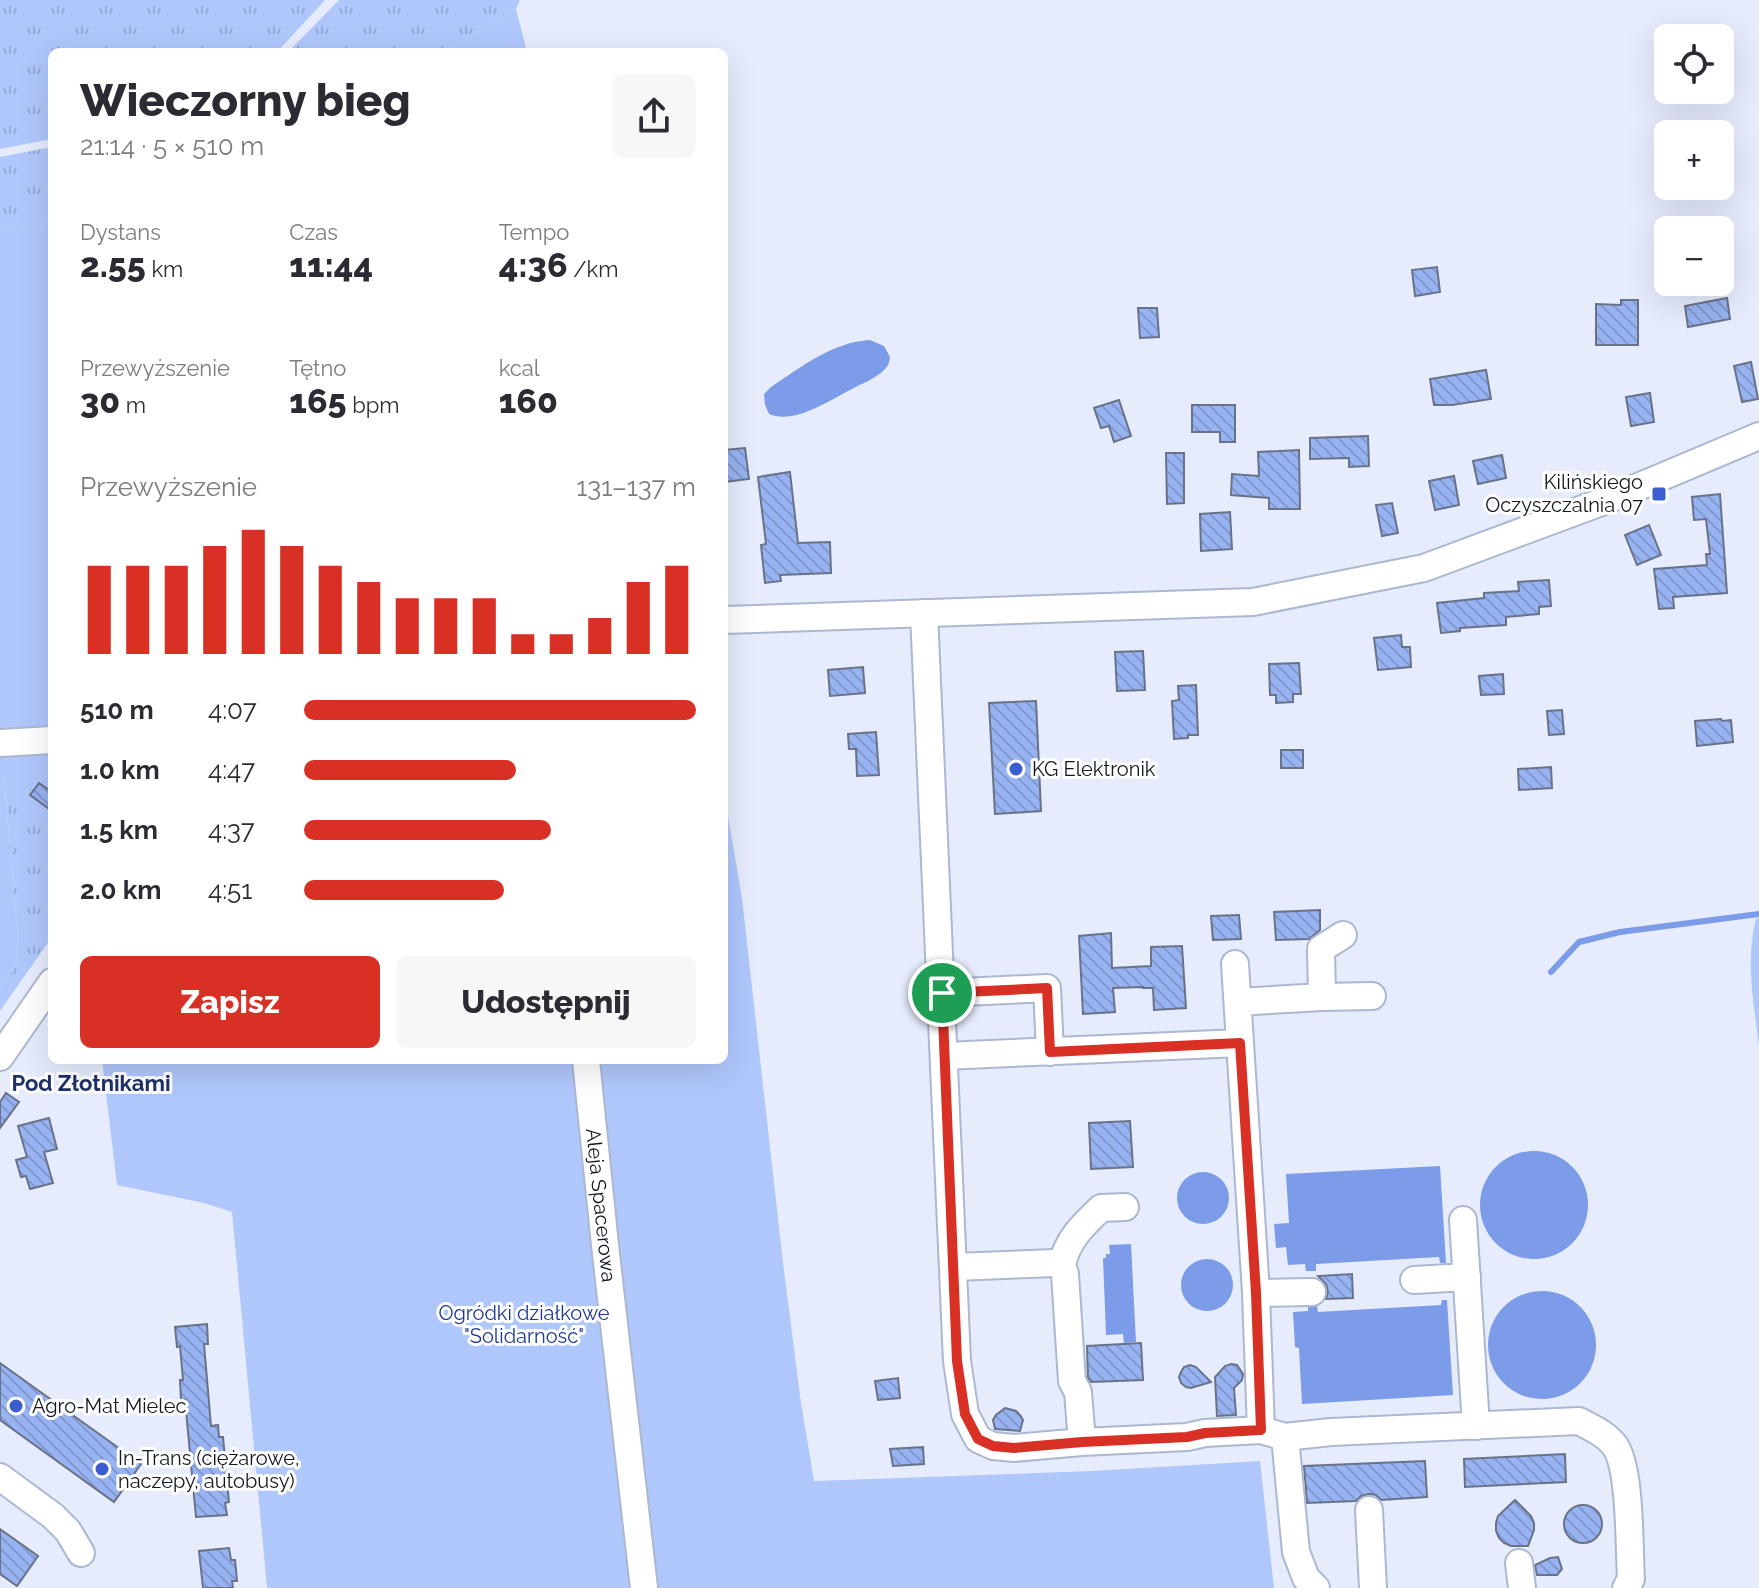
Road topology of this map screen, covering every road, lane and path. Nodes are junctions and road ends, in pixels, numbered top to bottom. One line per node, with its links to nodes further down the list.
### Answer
1 (1759, 436): 2 (street)
2 (924, 613): 3 (street); 9 (street)
3 (728, 620)
4 (48, 740): 5 (street)
5 (0, 743)
6 (1343, 935): 11 (street)
7 (1235, 964): 12 (street)
8 (48, 988): 16 (street)
9 (942, 993): 14 (street); 15 (street)
10 (1372, 996): 11 (street)
11 (1322, 997): 12 (street)
12 (1238, 1002): 13 (street)
13 (1240, 1043): 14 (street); 25 (street)
14 (1050, 1052): 15 (street)
15 (944, 1056): 21 (street)
16 (0, 1057)
17 (586, 1064): 32 (street, Aleja Spacerowa)
18 (1125, 1207): 20 (street)
19 (1463, 1220): 22 (street)
20 (1062, 1266): 21 (street); 28 (street)
21 (954, 1267): 28 (street)
22 (1467, 1277): 23 (street); 26 (street)
23 (1414, 1280)
24 (1312, 1292): 25 (street)
25 (1256, 1293): 27 (street)
26 (1476, 1426): 27 (street); 35 (street)
27 (1273, 1434): 28 (street); 33 (street)
28 (1082, 1442)
29 (0, 1477): 31 (street)
30 (1369, 1510): 34 (street)
31 (81, 1553)
32 (644, 1588)
33 (1316, 1588)
34 (1373, 1588)
35 (1626, 1588)

